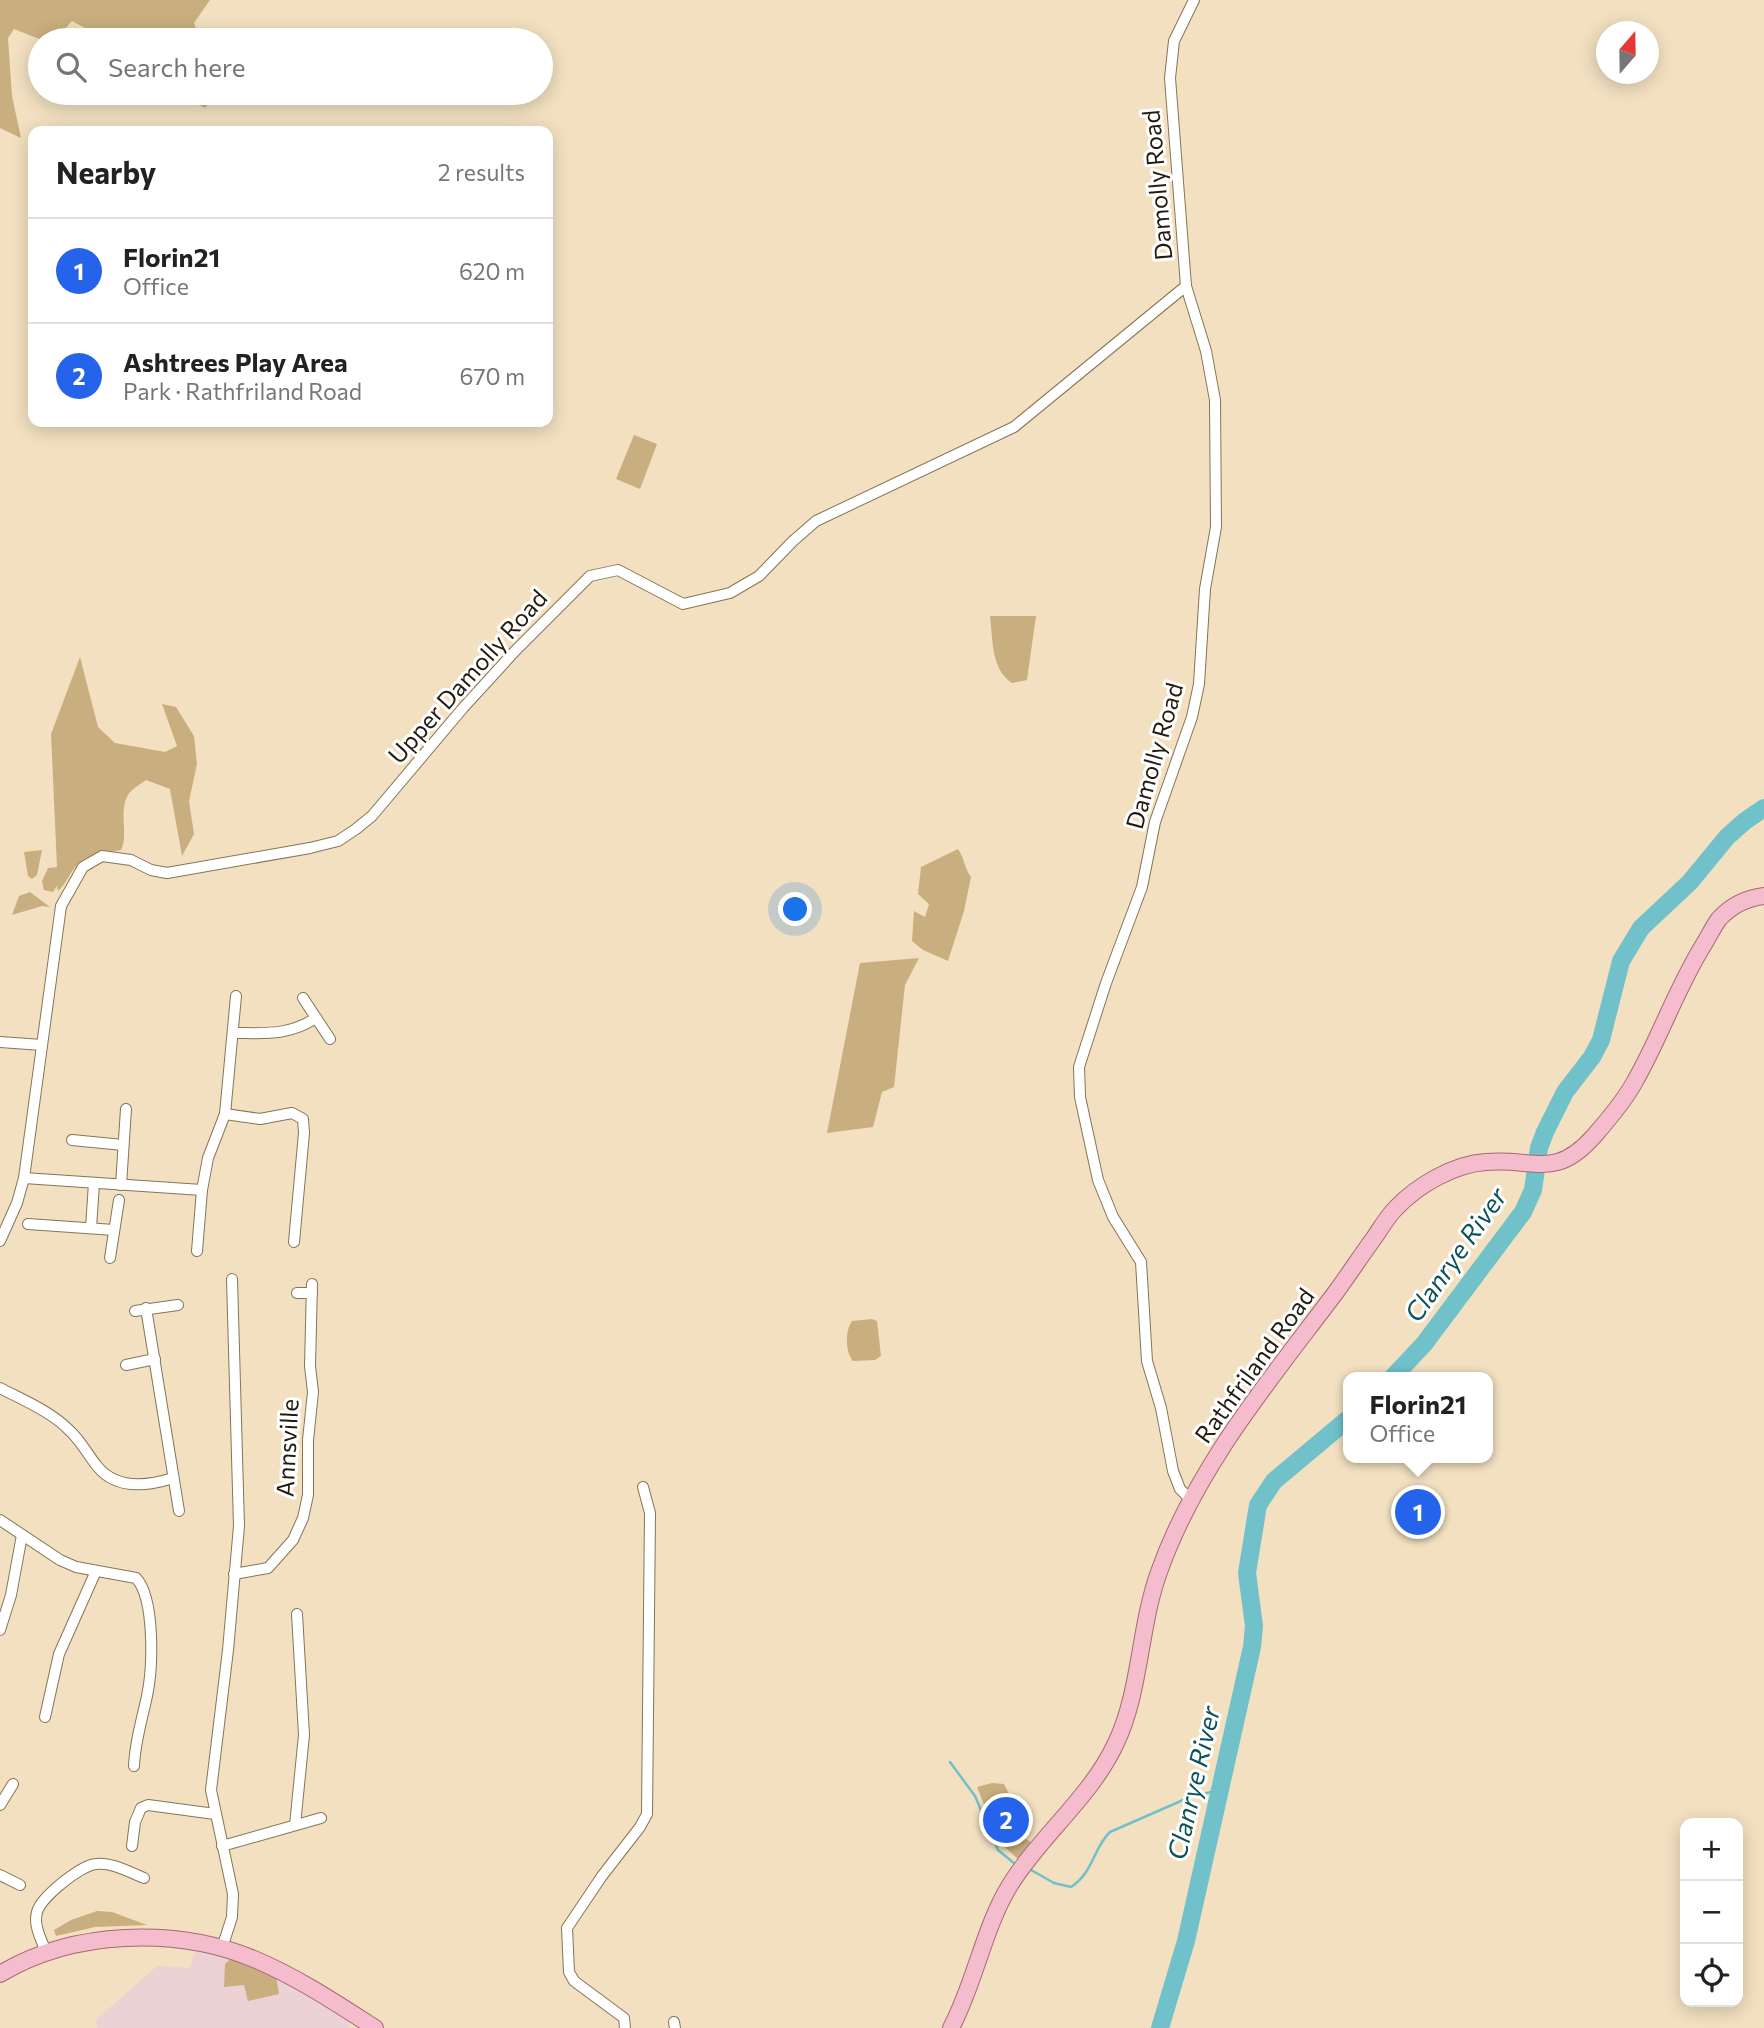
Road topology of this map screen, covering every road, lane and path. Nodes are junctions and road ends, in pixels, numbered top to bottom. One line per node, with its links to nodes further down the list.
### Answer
1 (1194, 0): 2 (street, Damolly Road)
2 (1186, 286): 10 (street, Upper Damolly Road); 37 (street, Damolly Road)
3 (1764, 896): 37 (main road, Rathfriland Road)
4 (236, 996): 7 (street)
5 (303, 998): 6 (street)
6 (316, 1018): 7 (street); 8 (street)
7 (234, 1033): 12 (street)
8 (330, 1039)
9 (0, 1042): 10 (street)
10 (42, 1045): 15 (street, Upper Damolly Road)
11 (126, 1109): 14 (street)
12 (225, 1114): 18 (street); 24 (street)
13 (72, 1140): 14 (street)
14 (123, 1145): 17 (street)
15 (24, 1178): 16 (street); 23 (street, Upper Damolly Road)
16 (94, 1184): 17 (street); 21 (street)
17 (121, 1185): 18 (street)
18 (202, 1191): 25 (street)
19 (119, 1200): 22 (street)
20 (28, 1224): 21 (street)
21 (91, 1228): 22 (street)
22 (114, 1230): 26 (street)
23 (0, 1241)
24 (294, 1242)
25 (197, 1251)
26 (110, 1258)
27 (232, 1279): 42 (street, Annsville)
28 (297, 1293): 42 (street, Annsville)
29 (178, 1305): 30 (street)
30 (146, 1308): 31 (street); 32 (street)
31 (135, 1311)
32 (155, 1359): 33 (street); 35 (street)
33 (126, 1365)
34 (0, 1388): 35 (street)
35 (173, 1478): 38 (street)
36 (643, 1487): 61 (street)
37 (1191, 1500): 62 (main road, Rathfriland Road)
38 (179, 1511)
39 (0, 1520): 40 (street)
40 (22, 1535): 41 (street); 44 (street)
41 (96, 1571): 45 (street); 46 (street)
42 (234, 1574): 49 (street, Annsville)
43 (297, 1614): 51 (street)
44 (0, 1630)
45 (45, 1717)
46 (134, 1766)
47 (13, 1784): 48 (street)
48 (0, 1805)
49 (215, 1814): 52 (street); 53 (street, Annsville)
50 (321, 1818): 51 (street)
51 (295, 1825): 53 (street)
52 (132, 1846)
53 (222, 1846): 57 (street, Annsville)
54 (0, 1875): 56 (street)
55 (144, 1878): 58 (street)
56 (20, 1885)
57 (222, 1948): 58 (main road); 60 (main road)
58 (47, 1954): 59 (main road)
59 (0, 1974)
60 (375, 2028)
61 (625, 2028)
62 (951, 2028)

